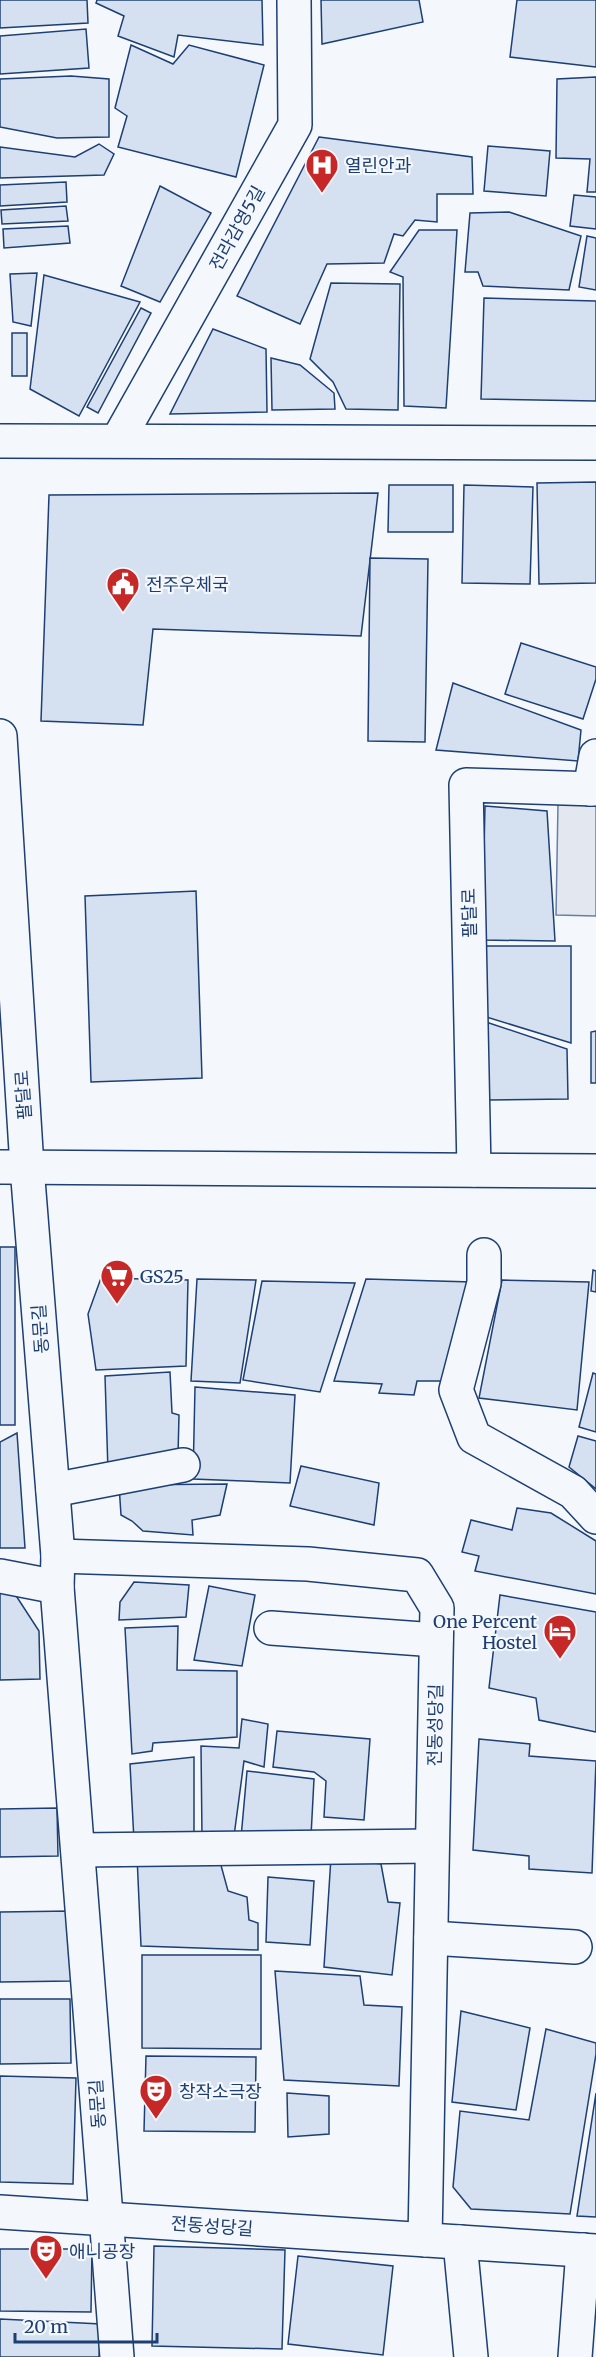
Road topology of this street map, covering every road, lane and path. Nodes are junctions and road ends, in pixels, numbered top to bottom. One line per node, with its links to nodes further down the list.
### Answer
1 (294, 0): 2 (street, 전라감영5길)
2 (118, 440): 3 (street); 4 (street)
3 (0, 441)
4 (596, 443)
5 (0, 736): 8 (street, 팔달로)
6 (596, 756): 7 (street)
7 (593, 789): 9 (street, 팔달로)
8 (14, 1167): 9 (street); 13 (street, 동문길)
9 (474, 1170): 10 (street)
10 (596, 1171)
11 (484, 1255): 14 (street)
12 (183, 1465): 13 (street)
13 (53, 1490): 15 (street, 동문길)
14 (596, 1517)
15 (58, 1571): 16 (street); 18 (street, 전동성당길); 20 (street, 동문길)
16 (0, 1576)
17 (272, 1628): 18 (street)
18 (436, 1640): 19 (street, 전동성당길)
19 (432, 1846): 20 (street); 21 (street, 전동성당길)
20 (78, 1850): 24 (street, 동문길)
21 (430, 1938): 22 (street); 25 (street, 전동성당길)
22 (575, 1947)
23 (0, 2212): 24 (street, 전동성당길)
24 (105, 2219): 25 (street, 전동성당길); 28 (street, 동문길)
25 (425, 2240): 26 (street, 전동성당길)
26 (460, 2242): 27 (street, 전동성당길); 29 (street)
27 (589, 2250): 30 (street)
28 (117, 2357)
29 (471, 2357)
30 (575, 2357)

